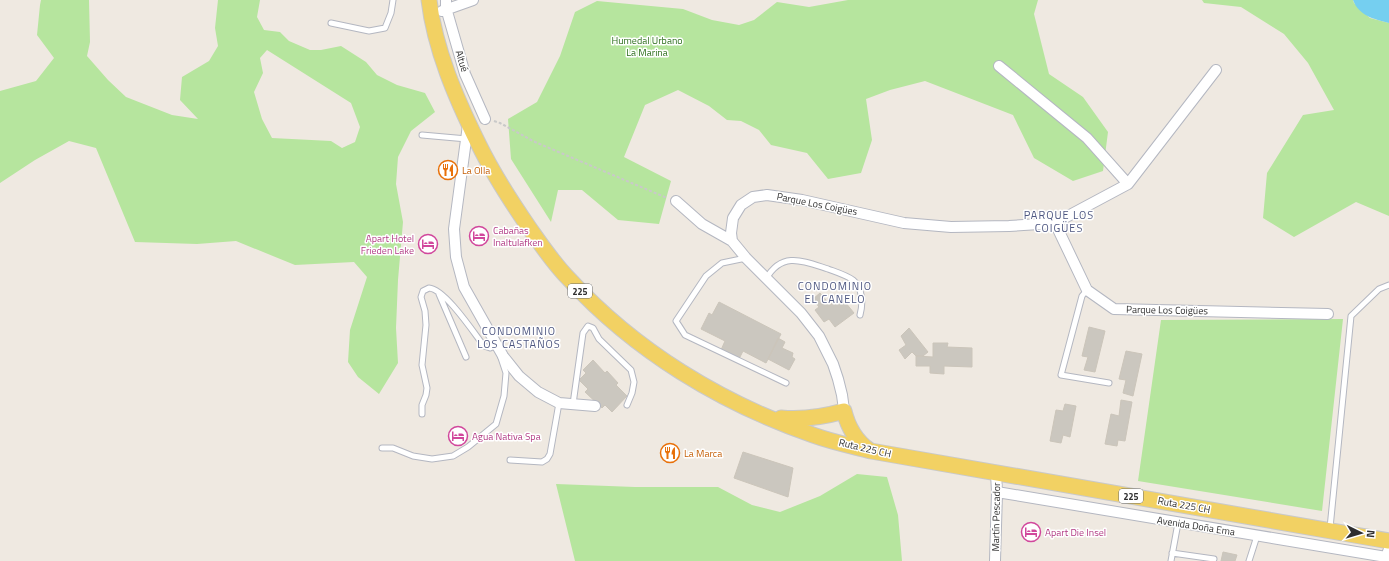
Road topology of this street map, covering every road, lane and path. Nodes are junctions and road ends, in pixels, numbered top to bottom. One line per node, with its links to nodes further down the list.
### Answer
1 (394, 0): 6 (lane)
2 (430, 0): 5 (main road, 225)
3 (473, 0): 4 (street)
4 (446, 4): 5 (street); 9 (street, Altué)
5 (432, 17): 10 (main road, 225)
6 (331, 23)
7 (999, 66): 13 (street)
8 (1216, 70): 13 (street, Parque Los Coigües)
9 (485, 119): 14 (path)
10 (468, 124): 12 (street); 34 (main road, Ruta 225 CH / 225)
11 (422, 135): 12 (lane)
12 (467, 139): 24 (street)
13 (1128, 184): 15 (street, Parque Los Coigües)
14 (676, 201): 16 (street)
15 (1055, 223): 16 (street, Parque Los Coigües); 20 (street, Parque Los Coigües)
16 (732, 241): 17 (street)
17 (746, 258): 18 (street); 26 (lane)
18 (766, 279): 23 (lane); 32 (street)
19 (1389, 285): 42 (lane)
20 (1087, 290): 22 (street, Parque Los Coigües); 27 (lane)
21 (438, 292): 24 (lane); 25 (lane); 33 (lane)
22 (1328, 314)
23 (860, 315)
24 (496, 344): 28 (street); 36 (lane)
25 (466, 357)
26 (786, 383)
27 (1109, 383)
28 (559, 403): 29 (street); 38 (lane)
29 (574, 404): 30 (lane); 31 (street)
30 (627, 405)
31 (595, 406)
32 (844, 411): 34 (main road); 35 (street); 37 (main road)
33 (422, 414)
34 (760, 414): 35 (main road, Ruta 225 CH / 225)
35 (845, 445): 37 (main road, Ruta 225 CH / 225)
36 (382, 448)
37 (871, 451): 39 (main road, Ruta 225 CH / 225)
38 (510, 460)
39 (996, 473): 40 (street, Martín Pescador); 42 (main road, Ruta 225 CH / 225)
40 (997, 492): 41 (street, Avenida Doña Ema); 48 (street, Martín Pescador)
41 (1178, 523): 43 (street, Avenida Doña Ema); 45 (lane)
42 (1330, 531): 44 (main road, Ruta 225 CH / 225)
43 (1257, 536): 46 (street, Avenida Doña Ema); 50 (lane)
44 (1389, 541)
45 (1172, 553): 47 (lane); 49 (lane)
46 (1387, 556)
47 (1214, 559)
48 (995, 561)
49 (1171, 561)
50 (1249, 561)

